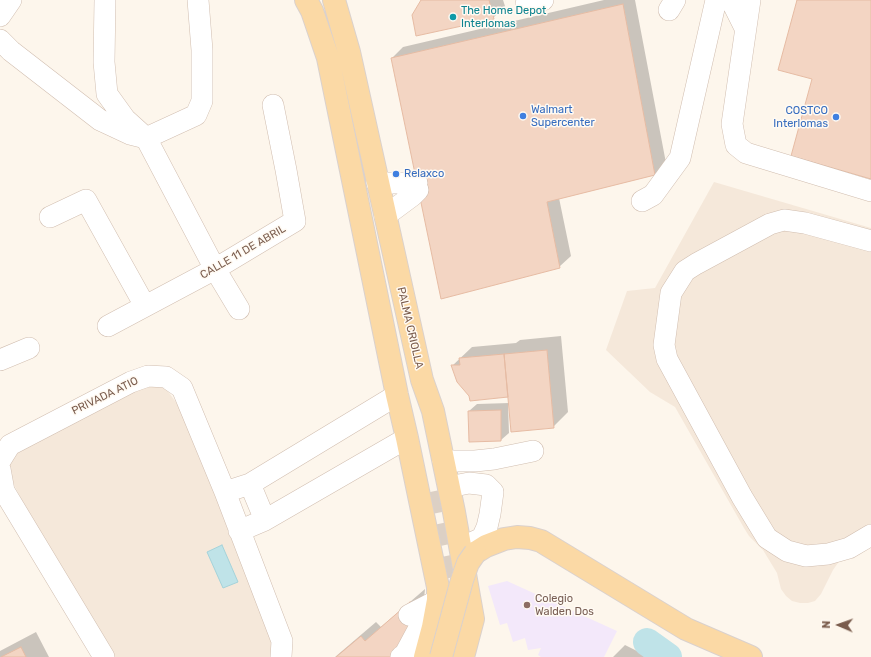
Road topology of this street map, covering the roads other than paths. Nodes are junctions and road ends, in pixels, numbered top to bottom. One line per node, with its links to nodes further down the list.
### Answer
1 (11, 0): 9 (street)
2 (105, 0): 13 (street)
3 (198, 0): 13 (street)
4 (306, 0): 27 (main road)
5 (334, 0): 14 (main road, PALMA CRIOLLA)
6 (716, 0): 16 (street)
7 (730, 0): 10 (street)
8 (750, 0): 10 (street)
9 (0, 16)
10 (745, 28): 15 (street)
11 (0, 40): 13 (street)
12 (273, 105): 20 (street, CALLE 11 DE ABRIL)
13 (146, 138): 20 (street)
14 (378, 183): 17 (main road, PALMA CRIOLLA); 17 (street)
15 (871, 191)
16 (642, 201)
17 (385, 216): 26 (main road, PALMA CRIOLLA)
18 (50, 217): 21 (street)
19 (871, 241): 38 (street)
20 (215, 269): 21 (street, CALLE 11 DE ABRIL); 22 (street)
21 (145, 306): 23 (street, CALLE 11 DE ABRIL)
22 (239, 309)
23 (108, 326)
24 (29, 348): 25 (street)
25 (0, 360)
26 (422, 380): 31 (main road, PALMA CRIOLLA); 34 (main road)
27 (397, 395): 28 (main road); 33 (street)
28 (407, 438): 36 (street); 40 (main road)
29 (533, 451): 31 (street)
30 (0, 461): 35 (street, PRIVADA ATIO)
31 (443, 461): 34 (main road, PALMA CRIOLLA)
32 (0, 469): 43 (street)
33 (250, 484): 35 (street); 36 (street)
34 (442, 489): 39 (main road, PALMA CRIOLLA); 39 (street)
35 (225, 492): 37 (street, PRIVADA ATIO)
36 (265, 520): 37 (street)
37 (239, 531): 44 (street, PRIVADA ATIO)
38 (871, 534)
39 (460, 548): 42 (main road, PALMA CRIOLLA)
40 (438, 600): 41 (street); 42 (main road)
41 (409, 615)
42 (444, 652): 45 (street); 46 (main road, bridge)
43 (104, 657)
44 (281, 657)
45 (401, 657)
46 (751, 657)

